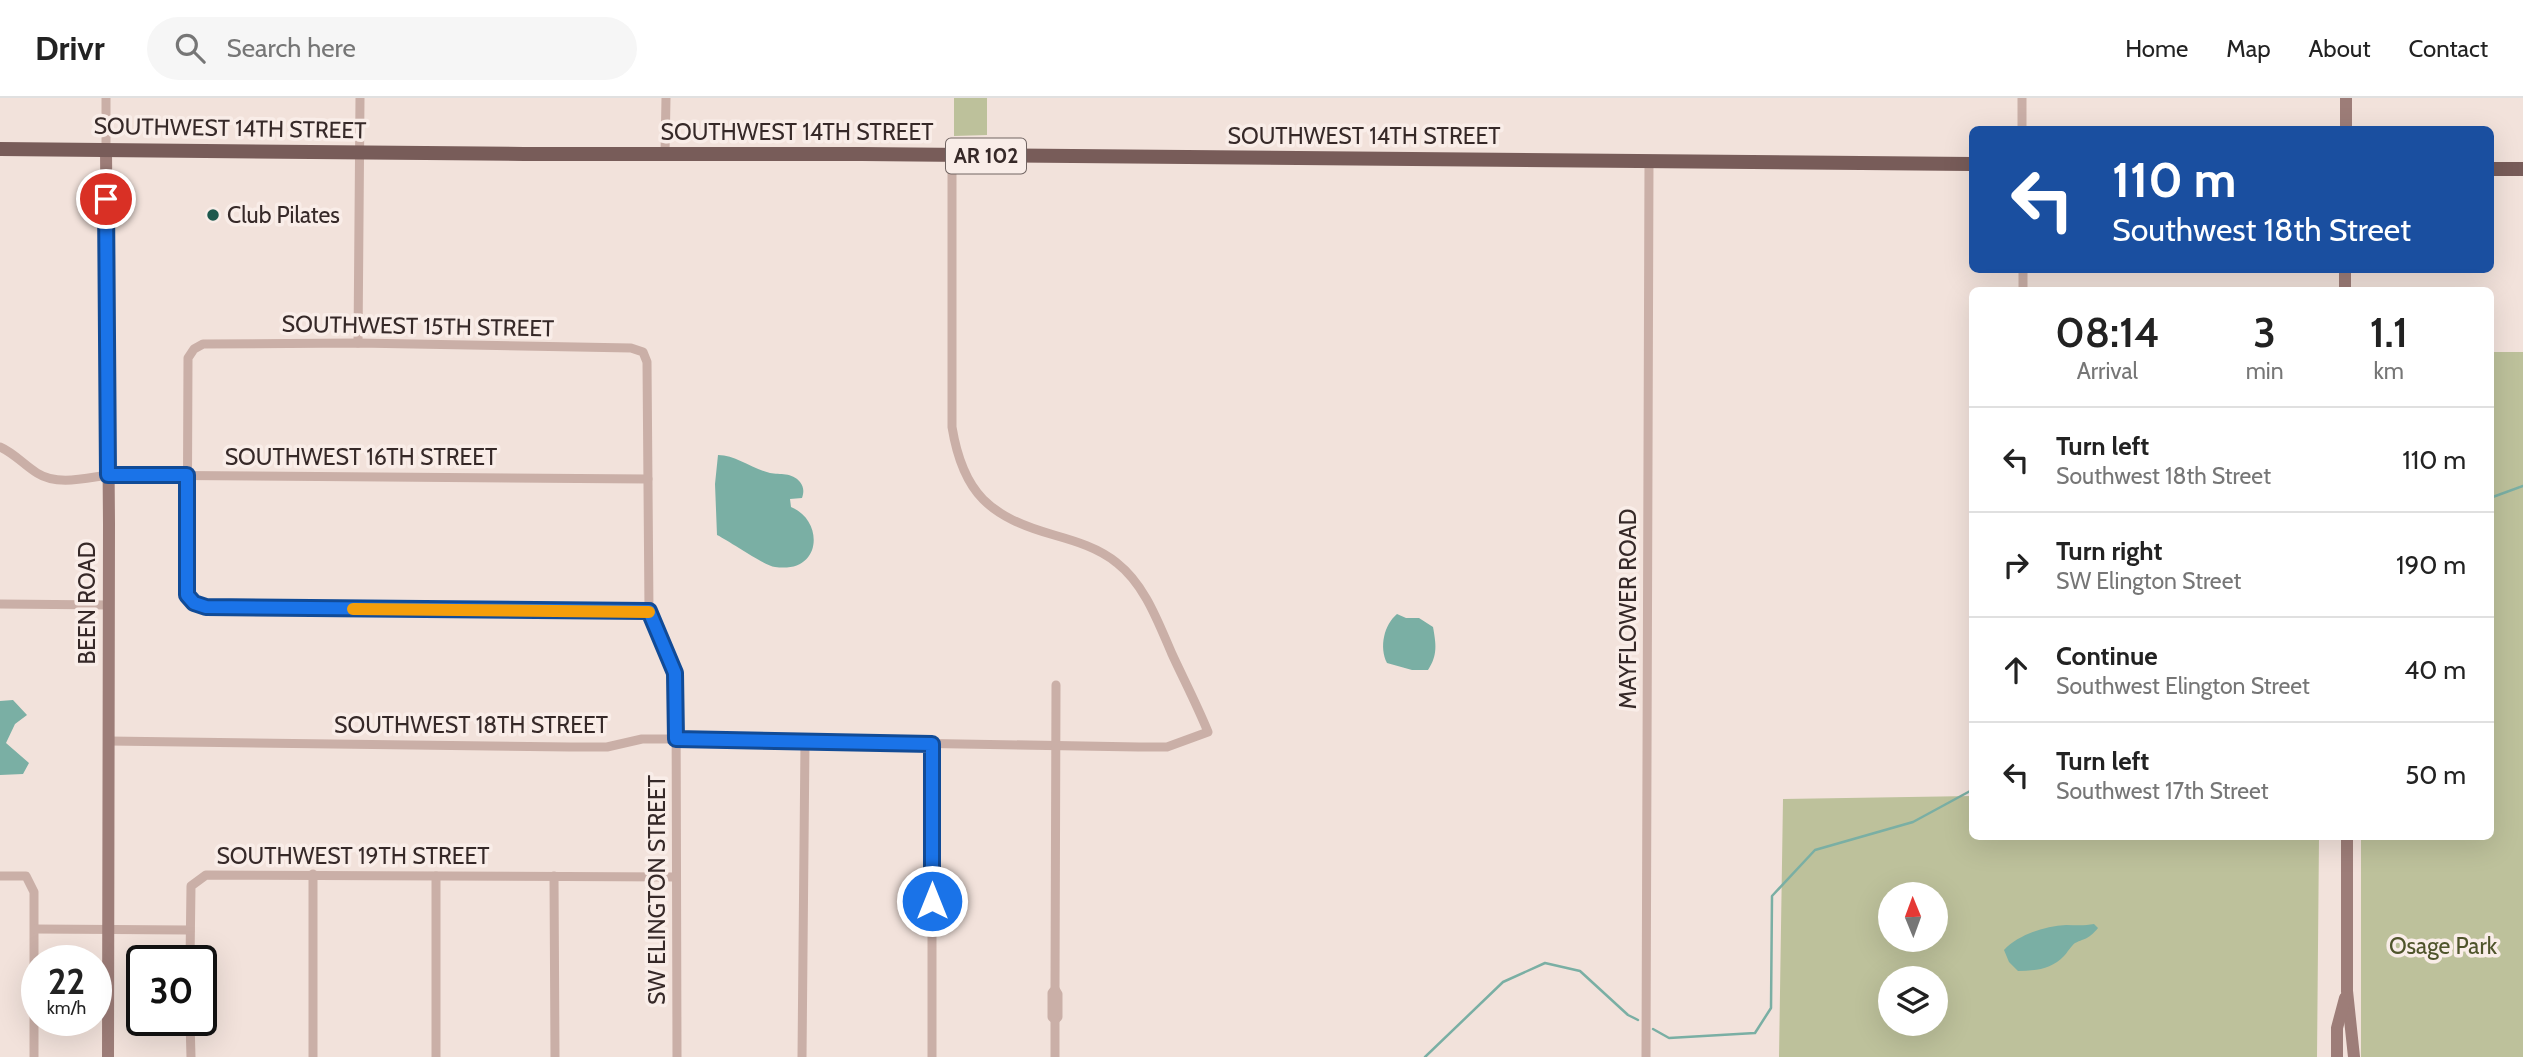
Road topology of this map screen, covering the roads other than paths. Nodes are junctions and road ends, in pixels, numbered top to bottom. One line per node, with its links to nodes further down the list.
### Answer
1 (106, 98): 9 (street)
2 (360, 98): 10 (street)
3 (666, 98): 11 (street)
4 (2022, 98): 6 (street)
5 (2346, 98): 7 (street)
6 (2022, 126)
7 (2346, 126)
8 (0, 149): 9 (main road, SOUTHWEST 14TH STREET / AR 102)
9 (106, 150): 10 (main road, SOUTHWEST 14TH STREET / AR 102); 19 (street, BEEN ROAD)
10 (359, 153): 11 (main road, SOUTHWEST 14TH STREET / AR 102); 17 (street)
11 (665, 154): 12 (main road, SOUTHWEST 14TH STREET / AR 102)
12 (952, 155): 13 (main road, SOUTHWEST 14TH STREET / AR 102); 30 (street, SOUTHWEST 18TH STREET)
13 (1649, 161): 14 (main road, SOUTHWEST 14TH STREET / AR 102); 53 (street, MAYFLOWER ROAD)
14 (1969, 164)
15 (2494, 169): 16 (main road)
16 (2523, 169)
17 (358, 343): 20 (street, SOUTHWEST 15TH STREET); 21 (street, SOUTHWEST 15TH STREET)
18 (0, 447): 19 (street, SOUTHWEST 16TH STREET)
19 (108, 475): 20 (street, SOUTHWEST 16TH STREET); 23 (street, BEEN ROAD)
20 (187, 475): 21 (street, SOUTHWEST 16TH STREET); 24 (street)
21 (648, 479): 24 (street)
22 (0, 604): 23 (street)
23 (108, 605): 27 (street, BEEN ROAD)
24 (649, 611): 26 (street, SW ELINGTON STREET)
25 (1056, 685): 30 (street)
26 (676, 739): 27 (street, SOUTHWEST 18TH STREET); 28 (street, SOUTHWEST 18TH STREET); 36 (street, SW ELINGTON STREET)
27 (109, 741): 38 (street, BEEN ROAD)
28 (804, 741): 29 (street, SOUTHWEST 18TH STREET); 50 (street)
29 (932, 744): 30 (street, SOUTHWEST 18TH STREET); 51 (street)
30 (1056, 745): 52 (street)
31 (2347, 840): 41 (street)
32 (313, 874): 34 (street, SOUTHWEST 19TH STREET); 39 (street, SOUTHWEST 19TH STREET); 46 (street)
33 (0, 876): 37 (street)
34 (436, 876): 35 (street, SOUTHWEST 19TH STREET); 47 (street)
35 (554, 876): 36 (street, SOUTHWEST 19TH STREET); 48 (street)
36 (676, 877): 49 (street, SW ELINGTON STREET)
37 (35, 929): 38 (street); 43 (street)
38 (108, 930): 39 (street); 44 (street, BEEN ROAD)
39 (190, 930): 40 (street)
40 (190, 945)
41 (2347, 991): 54 (street); 55 (street)
42 (190, 1036): 45 (street)
43 (34, 1057)
44 (108, 1057)
45 (191, 1057)
46 (313, 1057)
47 (436, 1057)
48 (555, 1057)
49 (677, 1057)
50 (803, 1057)
51 (932, 1057)
52 (1055, 1057)
53 (1646, 1057)
54 (2337, 1057)
55 (2354, 1057)

